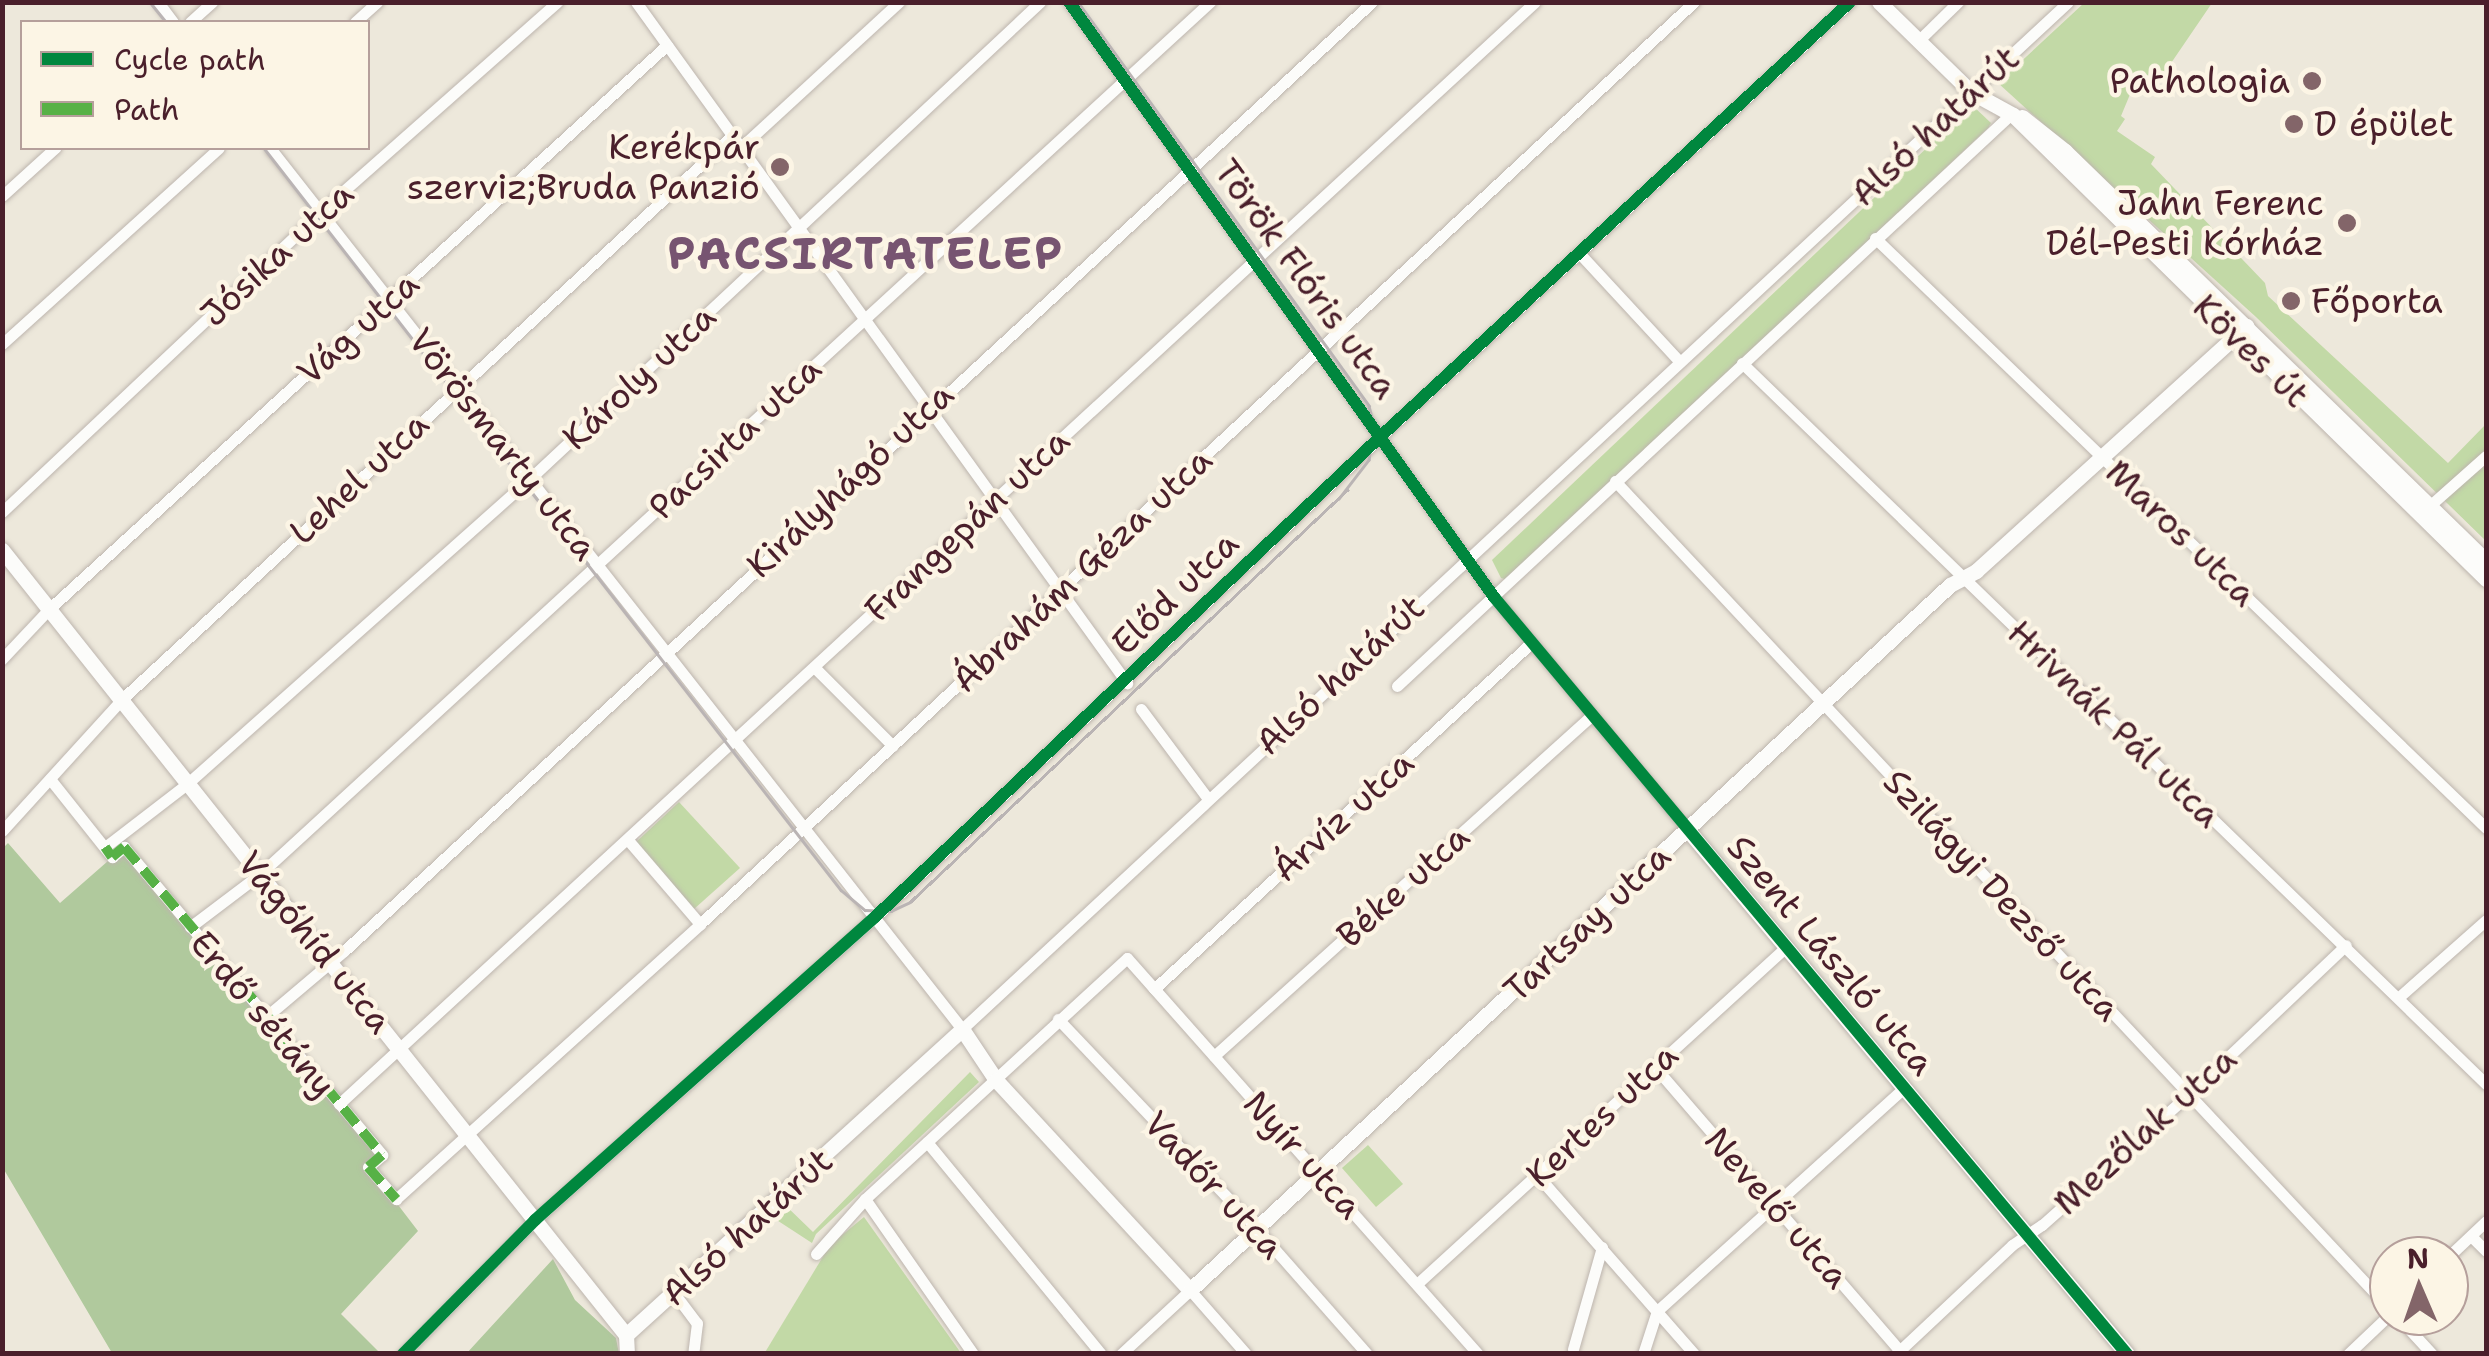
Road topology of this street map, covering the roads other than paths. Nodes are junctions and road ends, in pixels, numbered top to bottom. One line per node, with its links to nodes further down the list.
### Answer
1 (212, 2): 16 (street)
2 (377, 2): 17 (street)
3 (557, 2): 29 (street, Jósika utca)
4 (636, 2): 19 (street)
5 (899, 2): 23 (street, Lehel utca)
6 (1040, 2): 30 (street, Károly utca)
7 (1069, 2): 20 (street, Török Flóris utca)
8 (1210, 2): 20 (street, Pacsirta utca)
9 (1372, 2): 27 (street, Királyhágó utca)
10 (1535, 2): 33 (street, Frangepán utca)
11 (1694, 2): 38 (street, Ábrahám Géza utca)
12 (1850, 2): 32 (street, Előd utca)
13 (1879, 2): 18 (street, Köves út)
14 (1958, 2): 18 (street)
15 (2068, 2): 21 (street, Alsó határút)
16 (192, 20)
17 (357, 20)
18 (1918, 40): 21 (street, Köves út)
19 (667, 45): 23 (street); 34 (street, Vág utca)
20 (1126, 79): 27 (street, Török Flóris utca); 35 (street, Pacsirta utca)
21 (1972, 92): 22 (street, Köves út); 39 (street, Alsó határút)
22 (2012, 114): 31 (street, Alsó határút); 36 (street, Köves út)
23 (735, 143): 30 (street); 41 (street, Lehel utca)
24 (54, 150): 28 (street)
25 (217, 150): 37 (street)
26 (272, 150): 29 (street, Vörösmarty utca)
27 (1191, 170): 33 (street, Török Flóris utca); 42 (street, Királyhágó utca)
28 (2, 196)
29 (320, 212): 34 (street, Vörösmarty utca); 50 (street, Jósika utca)
30 (797, 230): 35 (street); 46 (street, Károly utca)
31 (1875, 238): 40 (street, Alsó határút); 44 (street, Maros utca)
32 (1581, 255): 39 (street); 43 (street, Előd utca)
33 (1256, 259): 38 (street, Török Flóris utca); 48 (street, Frangepán utca)
34 (389, 300): 41 (street, Vörösmarty utca); 59 (street, Vág utca)
35 (864, 319): 42 (street); 54 (street, Pacsirta utca)
36 (2240, 331): 44 (street, Tartsay utca); 49 (street, Köves út); 49 (street, Köves út)
37 (2, 344)
38 (1320, 348): 43 (street, Török Flóris utca); 57 (street, Ábrahám Géza utca)
39 (1679, 361): 52 (street, Alsó határút)
40 (1742, 363): 47 (street, Alsó határút); 55 (street, Hrivnák Pál utca)
41 (458, 386): 46 (street, Vörösmarty utca); 66 (street, Lehel utca)
42 (928, 408): 48 (street); 61 (street, Királyhágó utca)
43 (1382, 436): 52 (street, Török Flóris utca); 64 (street, Előd utca)
44 (2102, 456): 55 (street, Tartsay utca); 76 (street, Maros utca)
45 (2486, 456): 49 (street)
46 (530, 478): 54 (street, Vörösmarty utca); 73 (street, Károly utca)
47 (1616, 481): 58 (street, Alsó határút); 67 (street, Szilágyi Dezső utca)
48 (996, 499): 57 (street); 63 (street, Frangepán utca)
49 (2425, 510): 53 (street, Köves út); 56 (street, Köves út)
50 (2, 512)
51 (2, 550): 59 (street, Vágóhíd utca)
52 (1467, 557): 58 (street, Török Flóris utca); 74 (street, Alsó határút)
53 (2486, 561)
54 (598, 565): 61 (street, Vörösmarty utca); 81 (street, Pacsirta utca)
55 (1962, 578): 67 (street, Tartsay utca); 86 (street, Hrivnák Pál utca)
56 (2486, 579)
57 (1060, 590): 64 (street); 71 (street, Ábrahám Géza utca)
58 (1493, 595): 60 (street, Szent László utca); 65 (street, Alsó határút)
59 (48, 610): 62 (street, Vág utca); 66 (street, Vágóhíd utca)
60 (1532, 643): 69 (street, Szent László utca); 90 (street, Árvíz utca)
61 (666, 650): 70 (street, Vörösmarty utca); 89 (street, Királyhágó utca)
62 (2, 659)
63 (815, 668): 70 (street, Frangepán utca); 71 (street)
64 (1127, 682): 82 (street, Előd utca)
65 (1397, 686)
66 (121, 700): 72 (street, Lehel utca); 73 (street, Vágóhíd utca)
67 (1821, 704): 77 (street, Tartsay utca); 101 (street, Szilágyi Dezső utca)
68 (1141, 708): 74 (street)
69 (1592, 715): 77 (street, Szent László utca); 96 (street, Béke utca)
70 (736, 740): 75 (street, Vörösmarty utca); 79 (street, Frangepán utca)
71 (893, 746): 75 (street, Ábrahám Géza utca)
72 (50, 779): 78 (street, Lehel utca); 80 (street)
73 (188, 784): 80 (street, Károly utca); 81 (street, Vágóhíd utca)
74 (1208, 799): 94 (street, Alsó határút)
75 (805, 826): 82 (street); 84 (street, Ábrahám Géza utca)
76 (2486, 828)
77 (1687, 829): 87 (street, Szent László utca); 105 (street, Tartsay utca)
78 (2, 831)
79 (628, 840): 84 (street); 95 (street, Frangepán utca)
80 (105, 848): 85 (street, Erdő sétány)
81 (260, 874): 85 (street, Pacsirta utca); 89 (street, Vágóhíd utca)
82 (875, 917): 94 (street); 110 (street, Előd utca)
83 (2486, 920): 91 (street)
84 (700, 924): 103 (street, Ábrahám Géza utca)
85 (190, 927): 92 (street, Erdő sétány)
86 (2346, 945): 91 (street, Hrivnák Pál utca); 101 (street, Mezőlak utca)
87 (1786, 947): 97 (street, Kertes utca); 100 (street, Szent László utca)
88 (1126, 958): 90 (street, Nyír utca); 93 (street, Alsó határút)
89 (331, 962): 92 (street, Királyhágó utca); 95 (street, Vágóhíd utca)
90 (1154, 989): 96 (street, Nyír utca)
91 (2398, 997): 99 (street, Hrivnák Pál utca)
92 (267, 1016): 102 (street, Erdő sétány)
93 (1058, 1020): 98 (street, Alsó határút); 112 (street, Vadőr utca)
94 (962, 1029): 98 (street); 121 (street, Alsó határút)
95 (402, 1050): 102 (street, Frangepán utca); 103 (street, Vágóhíd utca)
96 (1214, 1056): 105 (street, Nyír utca)
97 (1654, 1066): 106 (street, Kertes utca); 109 (street, Nevelő utca)
98 (991, 1074): 104 (street, Alsó határút); 119 (street)
99 (2486, 1084)
100 (1904, 1088): 109 (street); 113 (street, Szent László utca)
101 (2189, 1094): 113 (street, Mezőlak utca); 120 (street, Szilágyi Dezső utca)
102 (339, 1104): 107 (street, Erdő sétány)
103 (468, 1134): 107 (street, Ábrahám Géza utca); 110 (street, Vágóhíd utca)
104 (928, 1142): 108 (street, Alsó határút); 131 (street)
105 (1319, 1170): 112 (street, Tartsay utca); 118 (street, Nyír utca)
106 (1537, 1175): 115 (street); 118 (street, Kertes utca)
107 (396, 1199)
108 (865, 1199): 117 (street, Alsó határút); 130 (street)
109 (1775, 1206): 122 (street); 126 (street, Nevelő utca)
110 (535, 1220): 124 (street, Vágóhíd utca); 127 (street, Előd utca)
111 (2486, 1221): 114 (street)
112 (1256, 1228): 119 (street, Tartsay utca); 134 (street, Vadőr utca)
113 (2027, 1234): 126 (street, Mezőlak utca); 138 (street, Szent László utca)
114 (2471, 1236): 116 (street)
115 (1602, 1247): 122 (street); 125 (street)
116 (2486, 1252)
117 (816, 1254)
118 (1418, 1284): 135 (street, Nyír utca)
119 (1190, 1290): 132 (street, Tartsay utca); 133 (street)
120 (2369, 1290)
121 (674, 1294): 124 (street, Alsó határút); 129 (street)
122 (1658, 1311): 136 (street); 137 (street)
123 (2369, 1332): 139 (street)
124 (626, 1335): 128 (street)
125 (1573, 1350)
126 (1898, 1352)
127 (403, 1354)
128 (627, 1354)
129 (693, 1354)
130 (973, 1354)
131 (1102, 1354)
132 (1121, 1354)
133 (1246, 1354)
134 (1367, 1354)
135 (1478, 1354)
136 (1643, 1354)
137 (1694, 1354)
138 (2127, 1354)
139 (2348, 1354)

